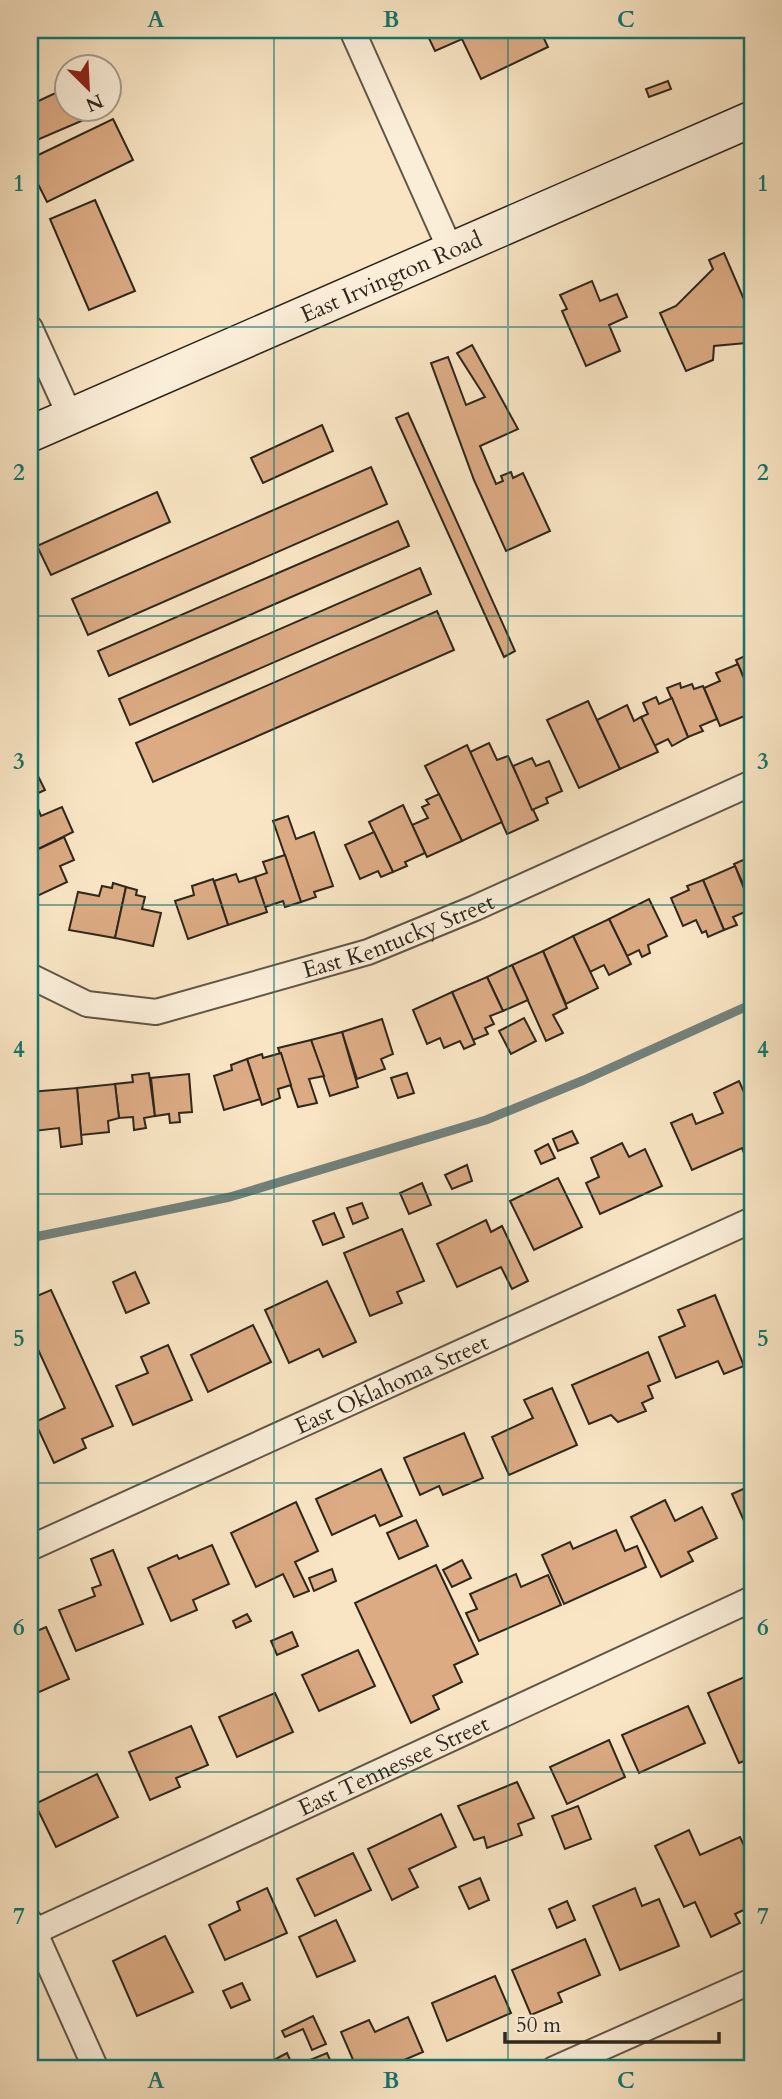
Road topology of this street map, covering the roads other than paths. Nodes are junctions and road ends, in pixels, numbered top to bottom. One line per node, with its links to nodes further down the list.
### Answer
1 (352, 30): 3 (street)
2 (752, 120): 3 (main road, East Irvington Road)
3 (451, 251): 5 (main road, East Irvington Road)
4 (30, 328): 5 (street)
5 (70, 416): 6 (main road, East Irvington Road)
6 (30, 434)
7 (752, 783): 8 (street, East Kentucky Street)
8 (30, 976)
9 (752, 1220): 10 (street, East Oklahoma Street)
10 (30, 1548)
11 (752, 1599): 12 (street, East Tennessee Street)
12 (32, 1927): 14 (street)
13 (752, 1981): 15 (street)
14 (96, 2069)
15 (554, 2069)

